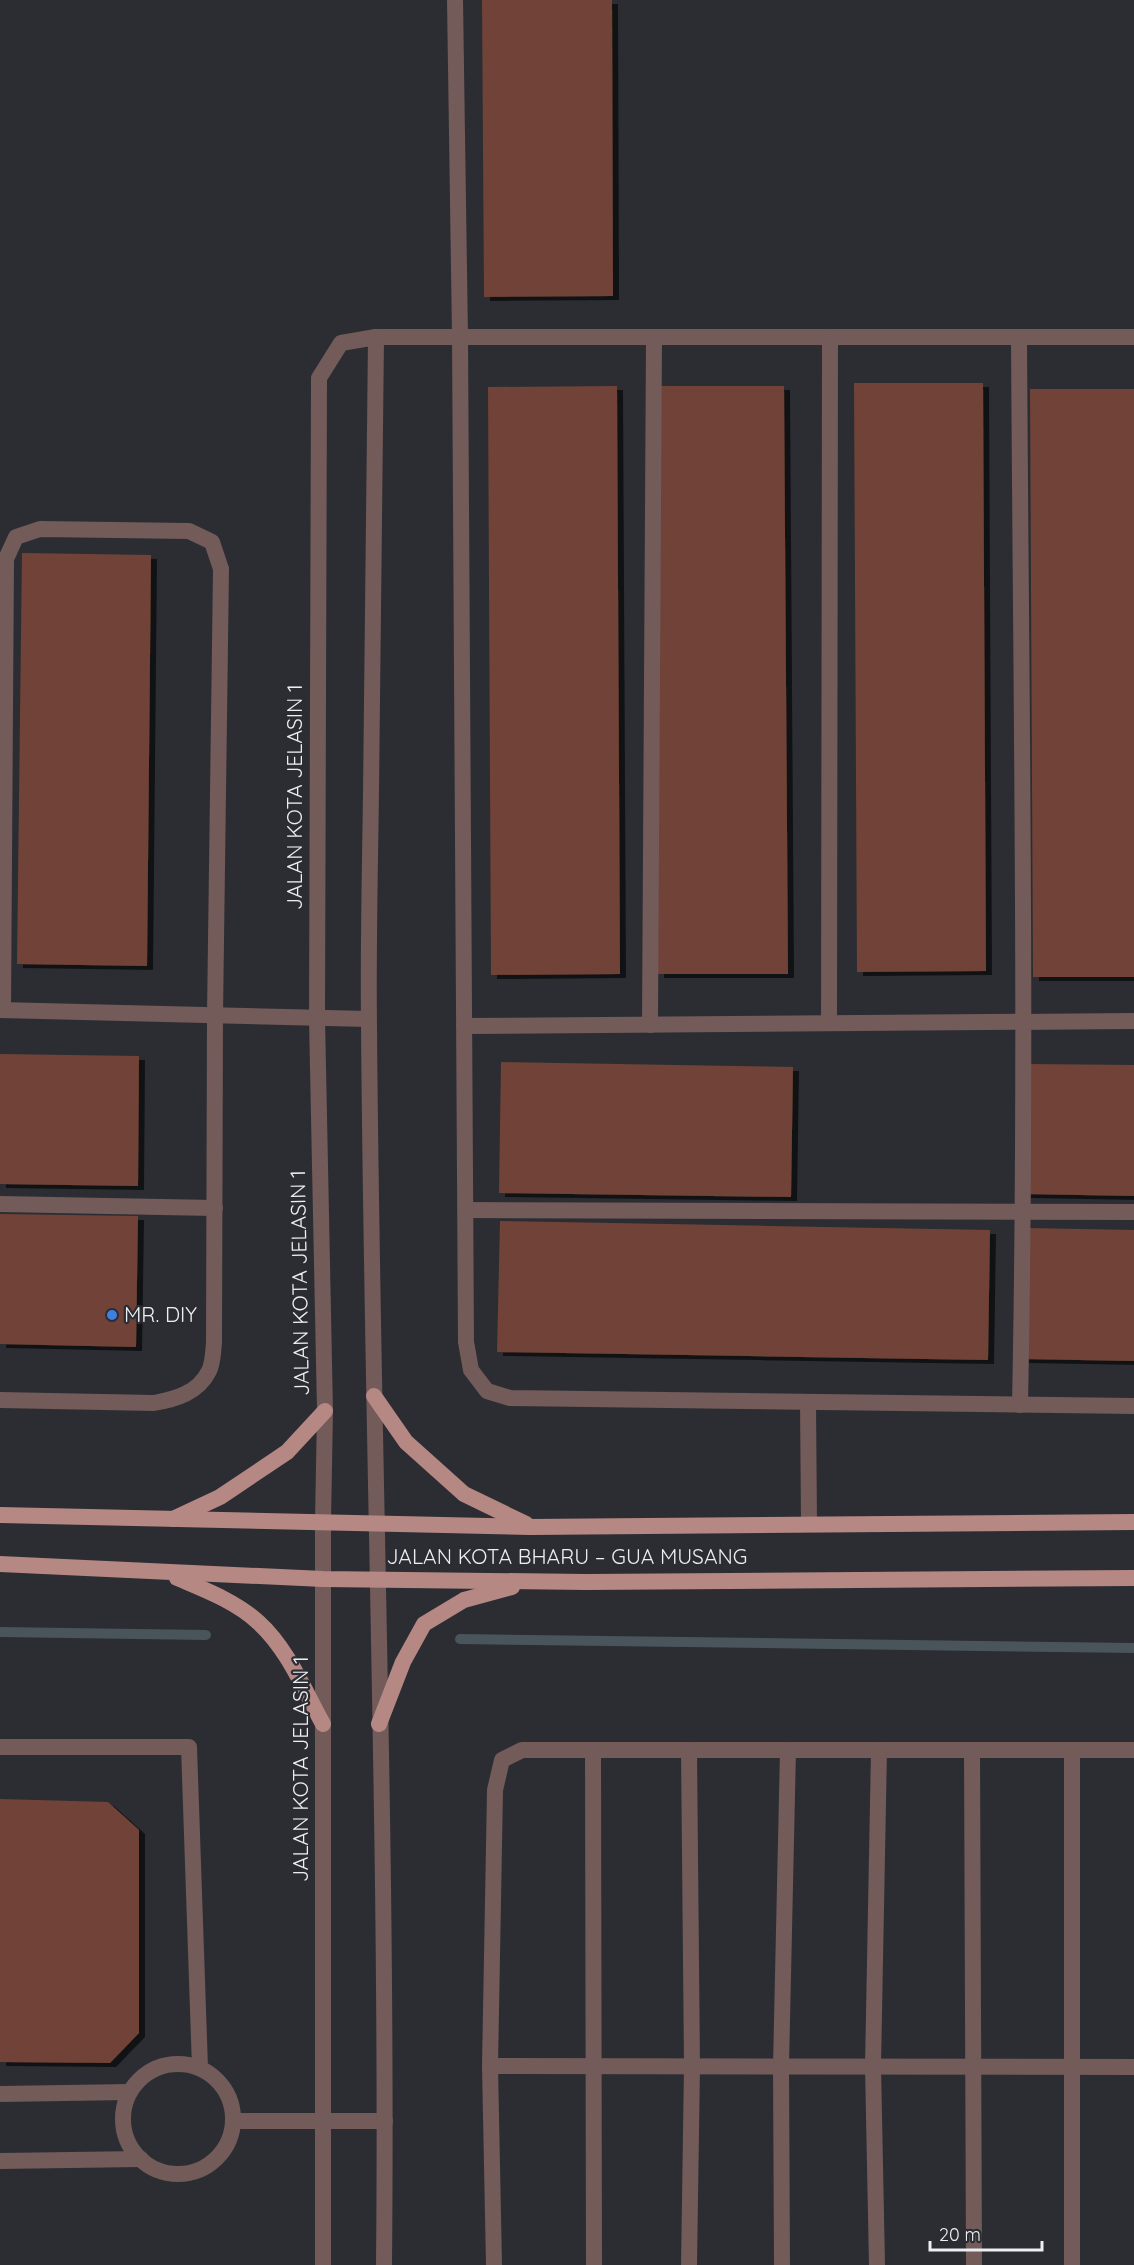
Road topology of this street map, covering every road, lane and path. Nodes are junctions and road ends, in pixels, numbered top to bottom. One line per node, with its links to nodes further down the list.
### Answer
1 (455, 0): 3 (street)
2 (376, 337): 3 (street, JALAN KOTA JELASIN 1); 10 (street, JALAN KOTA JELASIN 1); 11 (street)
3 (460, 337): 4 (street, JALAN KOTA JELASIN 1); 16 (street)
4 (654, 337): 5 (street, JALAN KOTA JELASIN 1); 15 (street)
5 (830, 337): 6 (street, JALAN KOTA JELASIN 1); 14 (street)
6 (1019, 337): 7 (street, JALAN KOTA JELASIN 1); 13 (street)
7 (1134, 337)
8 (1, 1010): 9 (street); 9 (street)
9 (215, 1015): 10 (street); 18 (street)
10 (317, 1018): 11 (street); 27 (street, JALAN KOTA JELASIN 1)
11 (368, 1019): 22 (street)
12 (1134, 1021): 13 (street)
13 (1023, 1022): 14 (street); 21 (street)
14 (829, 1023): 15 (street)
15 (650, 1025): 16 (street)
16 (464, 1026): 19 (street)
17 (0, 1204): 18 (street)
18 (215, 1208): 23 (street)
19 (466, 1210): 21 (street); 24 (street)
20 (1134, 1212): 21 (street)
21 (1023, 1213): 25 (street)
22 (374, 1396): 32 (street); 34 (main road)
23 (0, 1400)
24 (808, 1402): 25 (street); 33 (street)
25 (1020, 1405): 26 (street)
26 (1134, 1406)
27 (324, 1411): 29 (main road); 30 (street, JALAN KOTA JELASIN 1)
28 (0, 1515): 29 (main road, JALAN KOTA BHARU – GUA MUSANG)
29 (170, 1520): 30 (main road, JALAN KOTA BHARU – GUA MUSANG)
30 (323, 1521): 32 (main road, JALAN KOTA BHARU – GUA MUSANG); 38 (street, JALAN KOTA JELASIN 1)
31 (1134, 1522): 33 (main road, JALAN KOTA BHARU – GUA MUSANG)
32 (378, 1523): 34 (main road, JALAN KOTA BHARU – GUA MUSANG); 39 (street)
33 (809, 1523): 34 (main road, JALAN KOTA BHARU – GUA MUSANG)
34 (530, 1527)
35 (0, 1564): 36 (main road, JALAN KOTA BHARU – GUA MUSANG)
36 (165, 1573): 38 (main road, JALAN KOTA BHARU – GUA MUSANG); 41 (main road)
37 (1134, 1578): 40 (main road, JALAN KOTA BHARU – GUA MUSANG)
38 (323, 1579): 39 (main road, JALAN KOTA BHARU – GUA MUSANG); 41 (street, JALAN KOTA JELASIN 1)
39 (378, 1579): 40 (main road, JALAN KOTA BHARU – GUA MUSANG); 42 (street)
40 (531, 1582): 42 (main road)
41 (323, 1724): 64 (street, JALAN KOTA JELASIN 1)
42 (379, 1724): 63 (street)
43 (0, 1747): 59 (street)
44 (593, 1750): 45 (street); 51 (street); 52 (street)
45 (689, 1750): 46 (street); 53 (street)
46 (788, 1750): 47 (street); 54 (street)
47 (879, 1750): 48 (street); 55 (street)
48 (972, 1750): 49 (street); 56 (street)
49 (1072, 1750): 50 (street); 57 (street)
50 (1134, 1750)
51 (490, 2066): 52 (street); 69 (street)
52 (595, 2066): 53 (street); 70 (street)
53 (692, 2066): 54 (street); 71 (street)
54 (781, 2066): 55 (street); 72 (street)
55 (873, 2066): 56 (street); 73 (street)
56 (973, 2067): 57 (street); 74 (street)
57 (1072, 2067): 58 (street); 75 (street)
58 (1134, 2067)
59 (200, 2068): 60 (street); 62 (street)
60 (130, 2092): 61 (street); 65 (street)
61 (0, 2094)
62 (233, 2121): 64 (street); 65 (street)
63 (385, 2121): 64 (street); 68 (street)
64 (323, 2122): 67 (street, JALAN KOTA JELASIN 1)
65 (141, 2159): 66 (street)
66 (0, 2161)
67 (323, 2265)
68 (384, 2265)
69 (494, 2265)
70 (594, 2265)
71 (689, 2265)
72 (782, 2265)
73 (877, 2265)
74 (974, 2265)
75 (1072, 2265)

